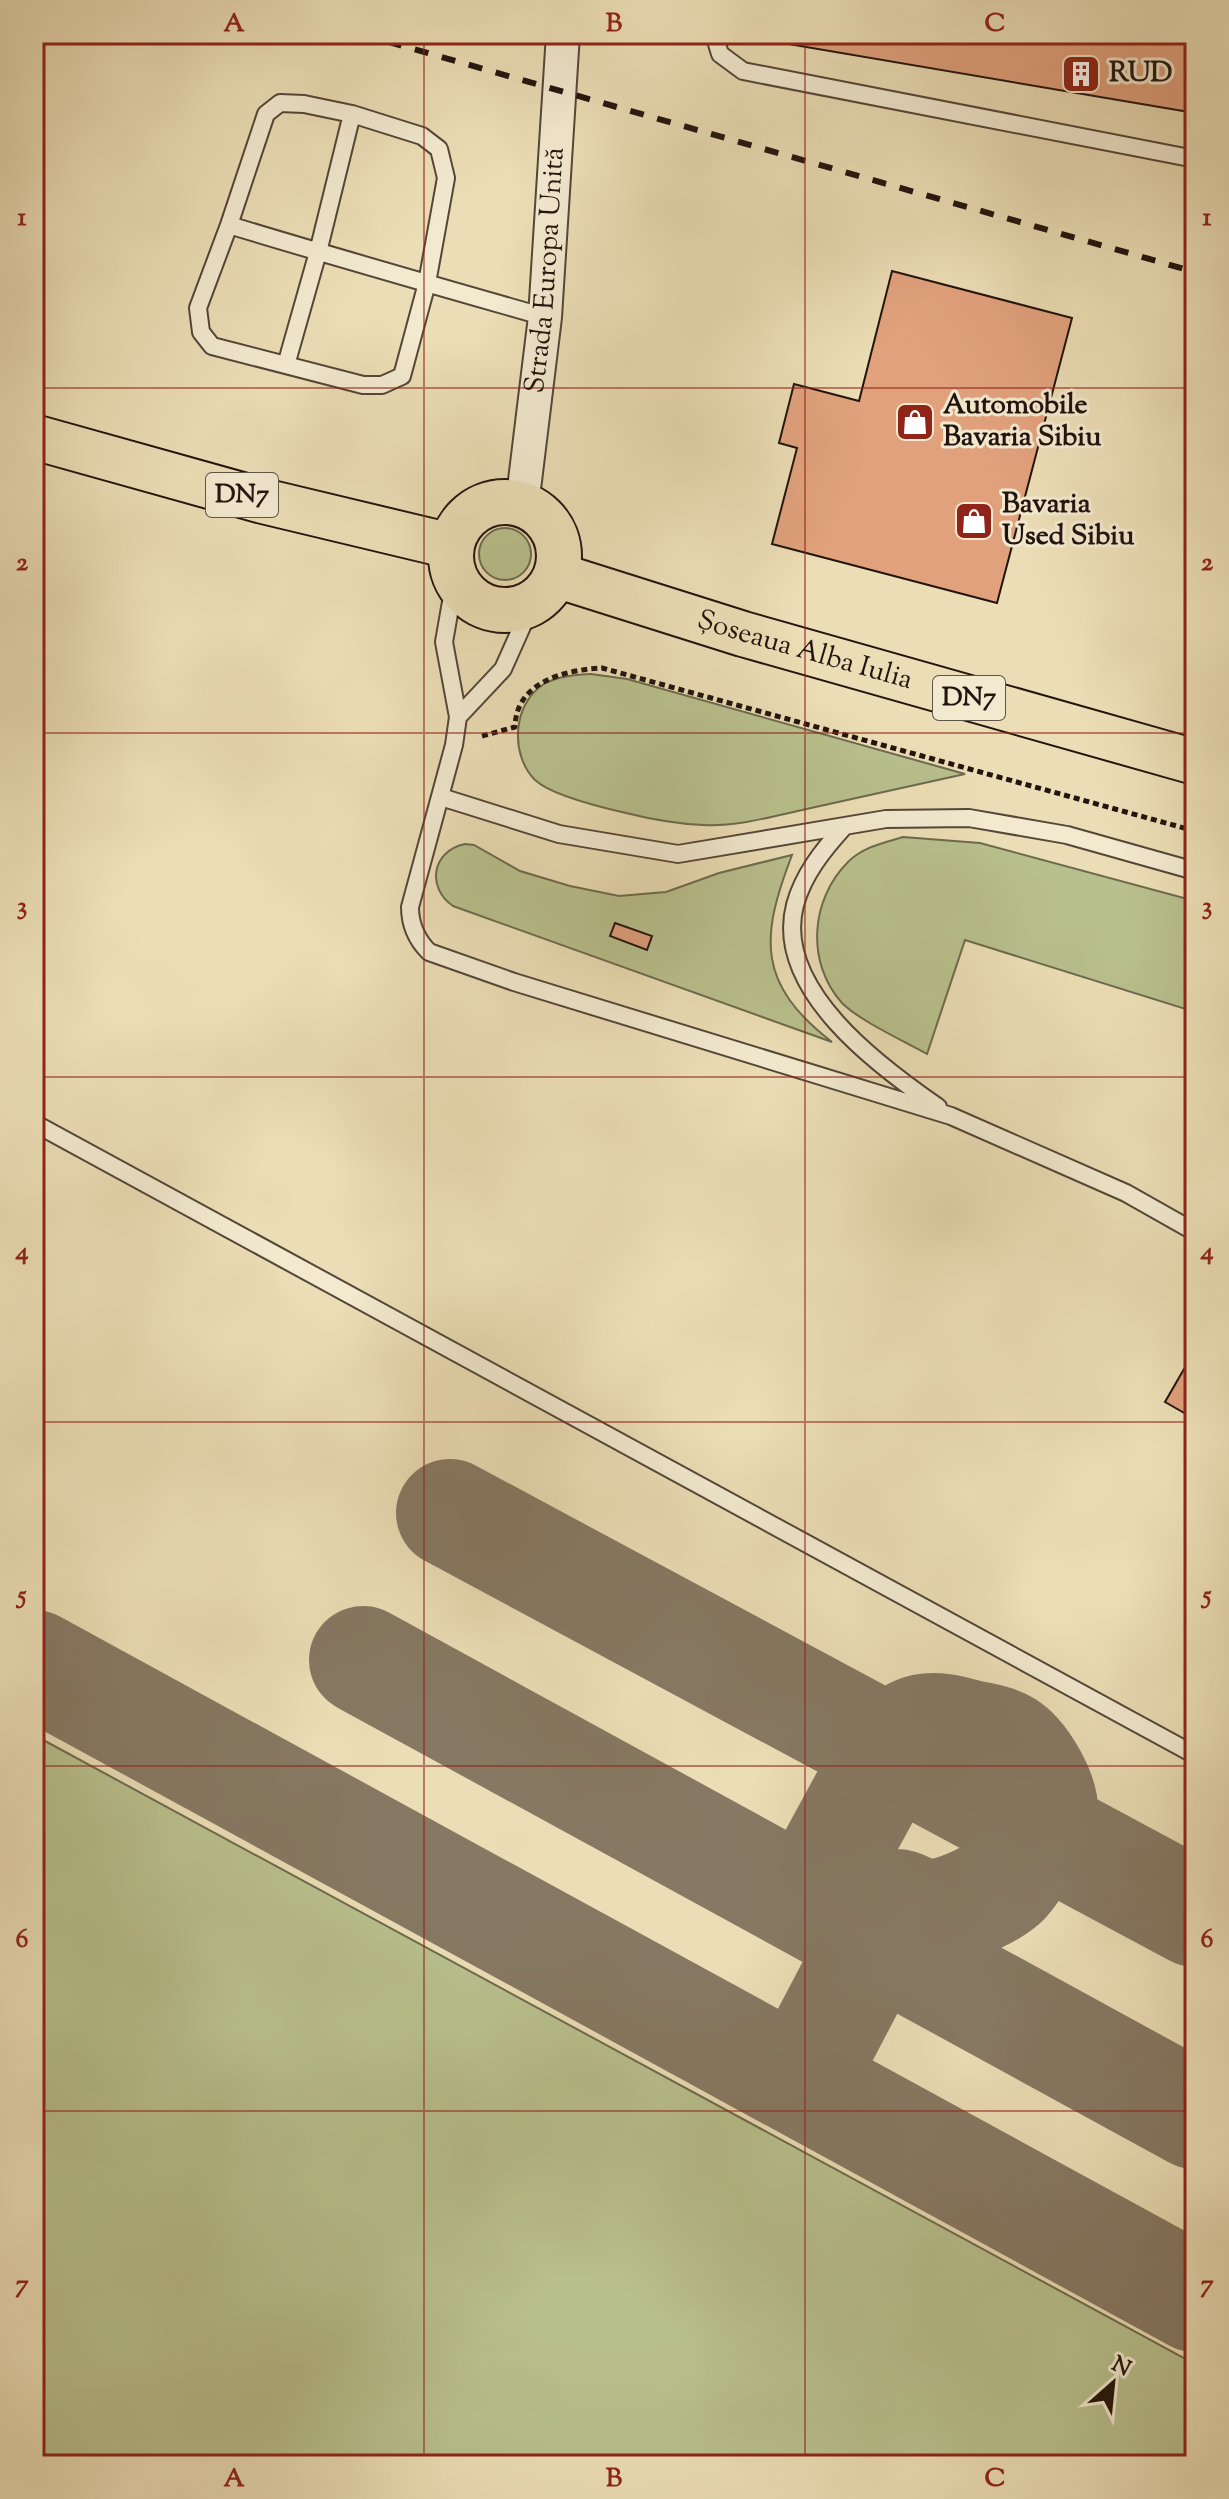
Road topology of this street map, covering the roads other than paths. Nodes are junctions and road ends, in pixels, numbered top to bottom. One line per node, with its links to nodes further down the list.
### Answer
1 (563, 34): 8 (street, Strada Europa Unită)
2 (714, 34): 4 (lane)
3 (352, 114): 5 (lane); 6 (lane); 7 (lane)
4 (1195, 159)
5 (229, 225): 6 (lane); 9 (lane)
6 (318, 252): 7 (lane); 9 (lane)
7 (427, 283): 8 (lane); 9 (lane)
8 (545, 317): 11 (street, Strada Europa Unită)
9 (286, 365)
10 (34, 437): 12 (main road, DN7)
11 (522, 505): 12 (main road); 13 (main road)
12 (453, 563): 13 (main road, DN7); 14 (lane)
13 (544, 589): 14 (lane); 15 (main road, Șoseaua Alba Iulia / DN7)
14 (458, 717): 16 (lane)
15 (1195, 762)
16 (441, 797): 17 (lane); 19 (lane)
17 (843, 828): 18 (lane); 19 (lane)
18 (1195, 871)
19 (951, 1116): 21 (lane)
20 (34, 1123): 22 (lane)
21 (1195, 1232)
22 (1195, 1755)

